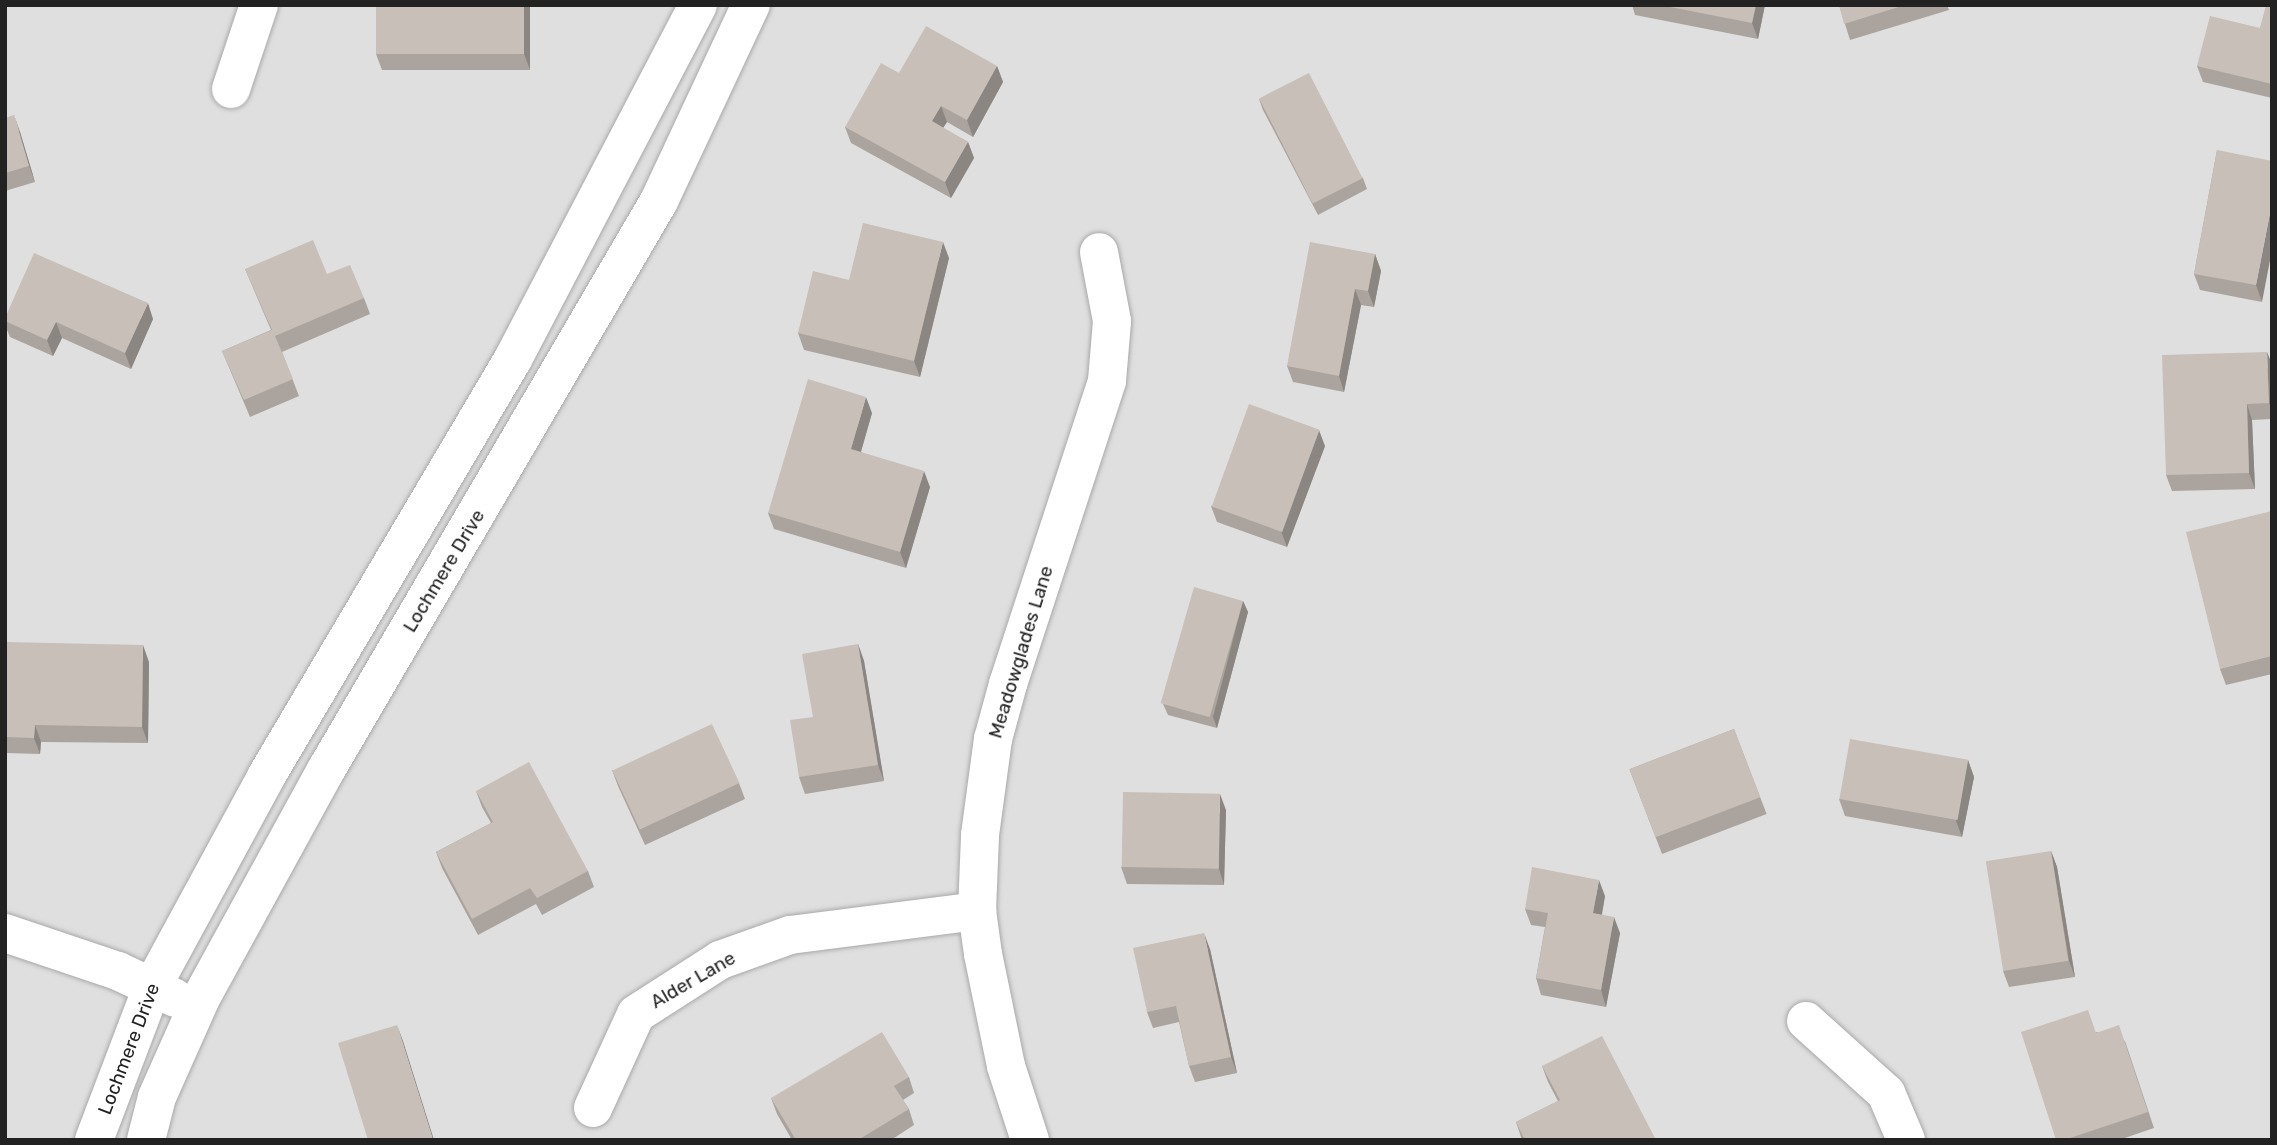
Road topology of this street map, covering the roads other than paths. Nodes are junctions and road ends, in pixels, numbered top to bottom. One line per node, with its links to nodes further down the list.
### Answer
1 (260, 5): 4 (street)
2 (698, 5): 8 (street, Lochmere Drive)
3 (751, 5): 9 (street, Lochmere Drive)
4 (230, 89)
5 (1099, 252): 6 (street, Meadowglades Lane)
6 (976, 911): 11 (street, Alder Lane); 14 (street, Meadowglades Lane)
7 (5, 933): 8 (street)
8 (152, 987): 9 (street); 12 (street, Lochmere Drive)
9 (196, 1009): 13 (street, Lochmere Drive)
10 (1806, 1021): 15 (street)
11 (593, 1108)
12 (94, 1140)
13 (146, 1140)
14 (1030, 1140)
15 (1906, 1140)

